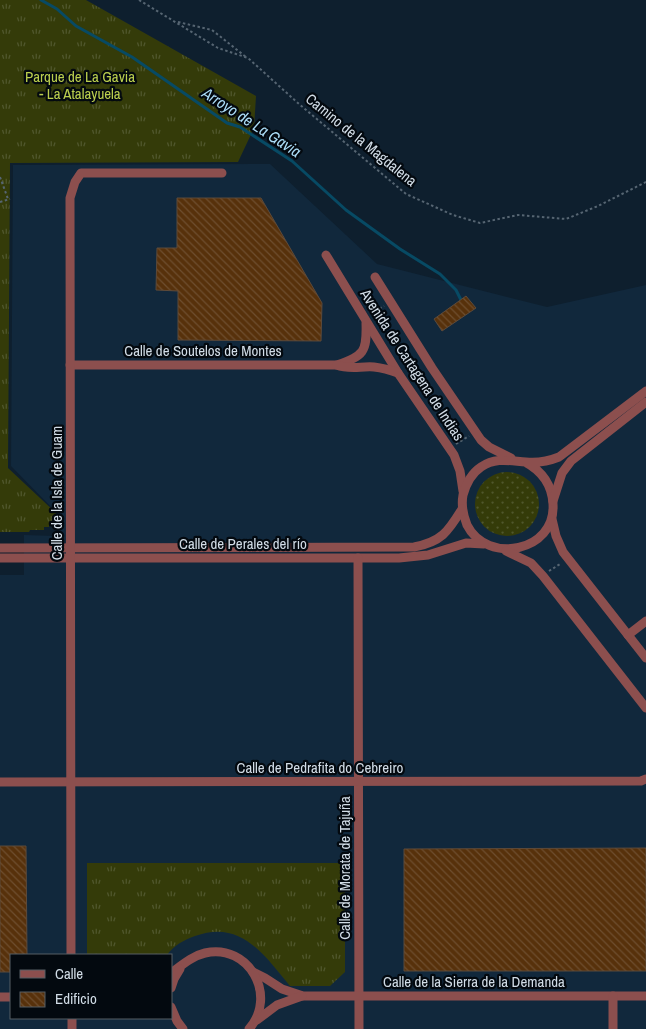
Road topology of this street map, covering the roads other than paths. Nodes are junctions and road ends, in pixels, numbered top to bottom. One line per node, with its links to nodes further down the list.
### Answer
1 (222, 173): 5 (street, Calle de la Isla de Guam)
2 (326, 255): 4 (street, Avenida de Cartagena de Indias)
3 (376, 277): 10 (street, Avenida de Cartagena de Indias)
4 (369, 319): 6 (street, Calle de Soutelos de Montes); 7 (street, Avenida de Cartagena de Indias)
5 (70, 365): 6 (street, Calle de Soutelos de Montes); 19 (street, Calle de la Isla de Guam)
6 (336, 365): 7 (street, Calle de Soutelos de Montes)
7 (398, 373): 12 (street, Avenida de Cartagena de Indias)
8 (646, 391): 11 (street)
9 (646, 402): 13 (street)
10 (516, 460): 11 (street); 12 (street)
11 (526, 462): 13 (street)
12 (464, 494): 14 (street)
13 (553, 501): 15 (street)
14 (462, 509): 16 (street); 19 (street, Calle de Perales del río)
15 (552, 519): 18 (street); 23 (street)
16 (484, 544): 18 (street); 21 (street, Calle de Perales del río)
17 (0, 548): 19 (street, Calle de Perales del río)
18 (504, 550): 25 (street)
19 (71, 553): 20 (street, Calle de Perales del río); 21 (street, Calle de Perales del río); 29 (street, Calle de la Isla de Guam)
20 (0, 558)
21 (358, 558): 26 (street, Calle de Morata de Tajuña)
22 (646, 621): 23 (street)
23 (628, 635): 24 (street)
24 (646, 658)
25 (646, 708)
26 (358, 781): 27 (street, Calle de Pedrafita do Cebreiro); 29 (street, Calle de Pedrafita do Cebreiro); 36 (street, Calle de Morata de Tajuña)
27 (644, 781)
28 (0, 782): 29 (street, Calle de Pedrafita do Cebreiro)
29 (71, 782): 30 (street, Calle de la Isla de Guam)
30 (71, 954)
31 (183, 964): 32 (street); 33 (street, Calle de la Sierra de la Demanda); 34 (street)
32 (172, 972)
33 (253, 972): 35 (street, Calle de la Sierra de la Demanda); 40 (street)
34 (172, 985)
35 (303, 996): 36 (street, Calle de la Sierra de la Demanda); 40 (street, Calle de la Sierra de la Demanda)
36 (359, 996): 37 (street, Calle de la Sierra de la Demanda); 43 (street, Calle de Morata de Tajuña)
37 (613, 996): 38 (street, Calle de la Sierra de la Demanda); 44 (street)
38 (646, 996)
39 (174, 1019): 41 (street)
40 (256, 1021): 42 (street, Calle de la Sierra de la Demanda)
41 (183, 1029)
42 (249, 1029)
43 (359, 1029)
44 (614, 1029)

